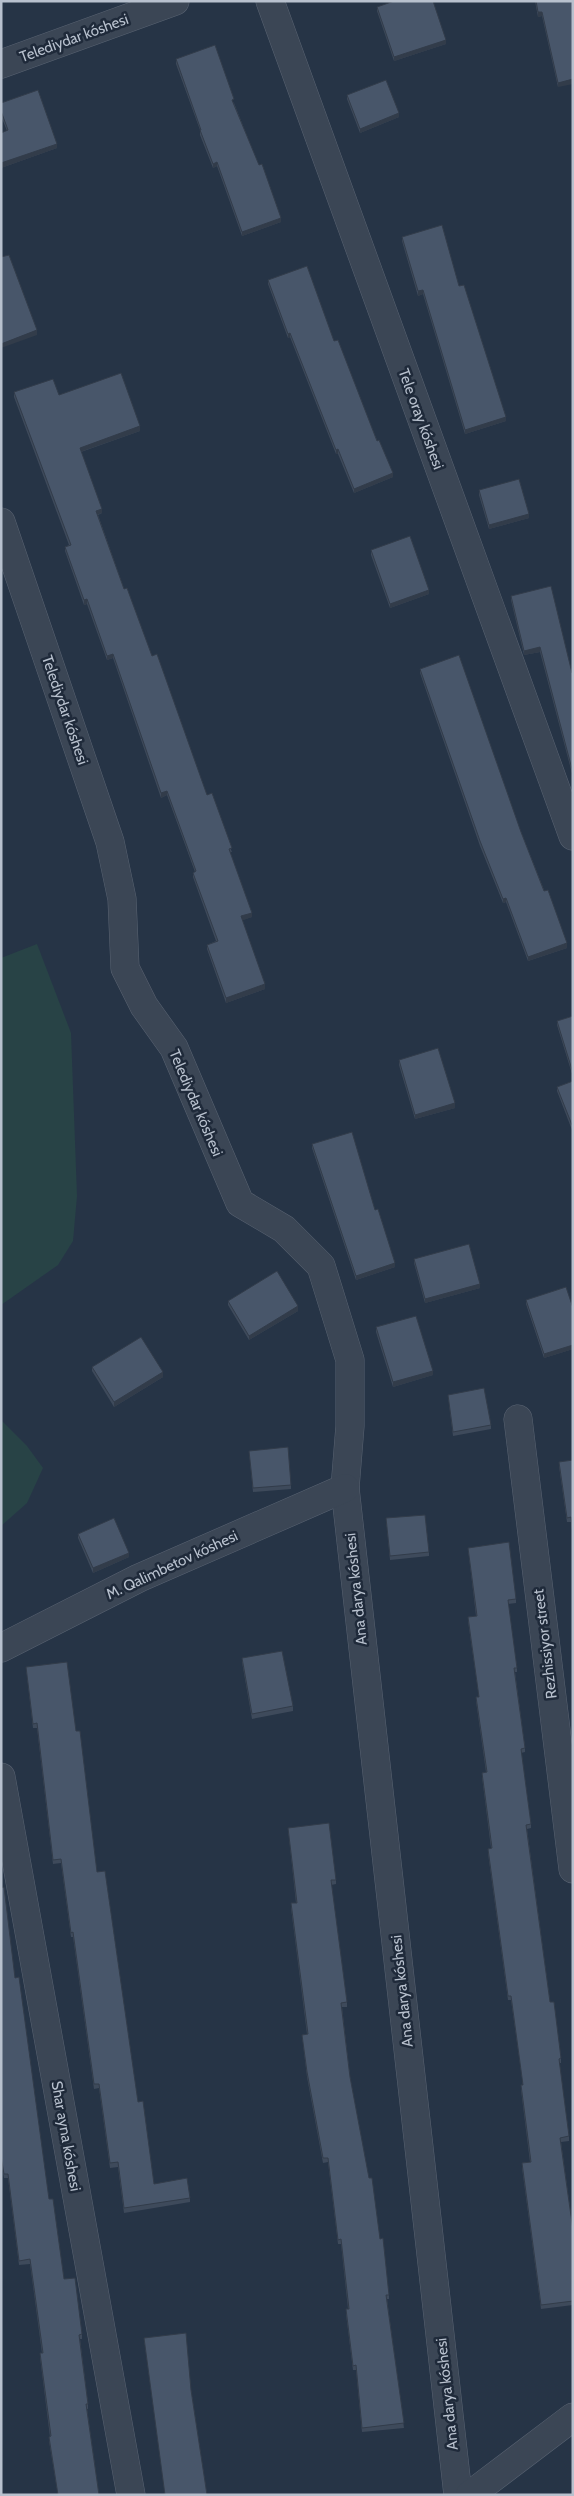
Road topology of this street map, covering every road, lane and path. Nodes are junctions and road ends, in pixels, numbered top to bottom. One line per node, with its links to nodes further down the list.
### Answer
1 (175, 1): 3 (street, Telediydar kóshesi)
2 (270, 1): 5 (street, Tele oray kóshesi)
3 (1, 64)
4 (1, 522): 7 (street, Telediydar kóshesi)
5 (573, 836)
6 (518, 1419): 10 (street, Rezhissiyor street)
7 (345, 1488): 8 (street, M. Qalimbetov kóshesi); 13 (street, Ana darya kóshesi)
8 (1, 1648)
9 (1, 1777): 12 (street, Shar ayna kóshesi)
10 (573, 1869)
11 (573, 2417): 14 (street)
12 (131, 2495)
13 (458, 2495)
14 (470, 2495)

